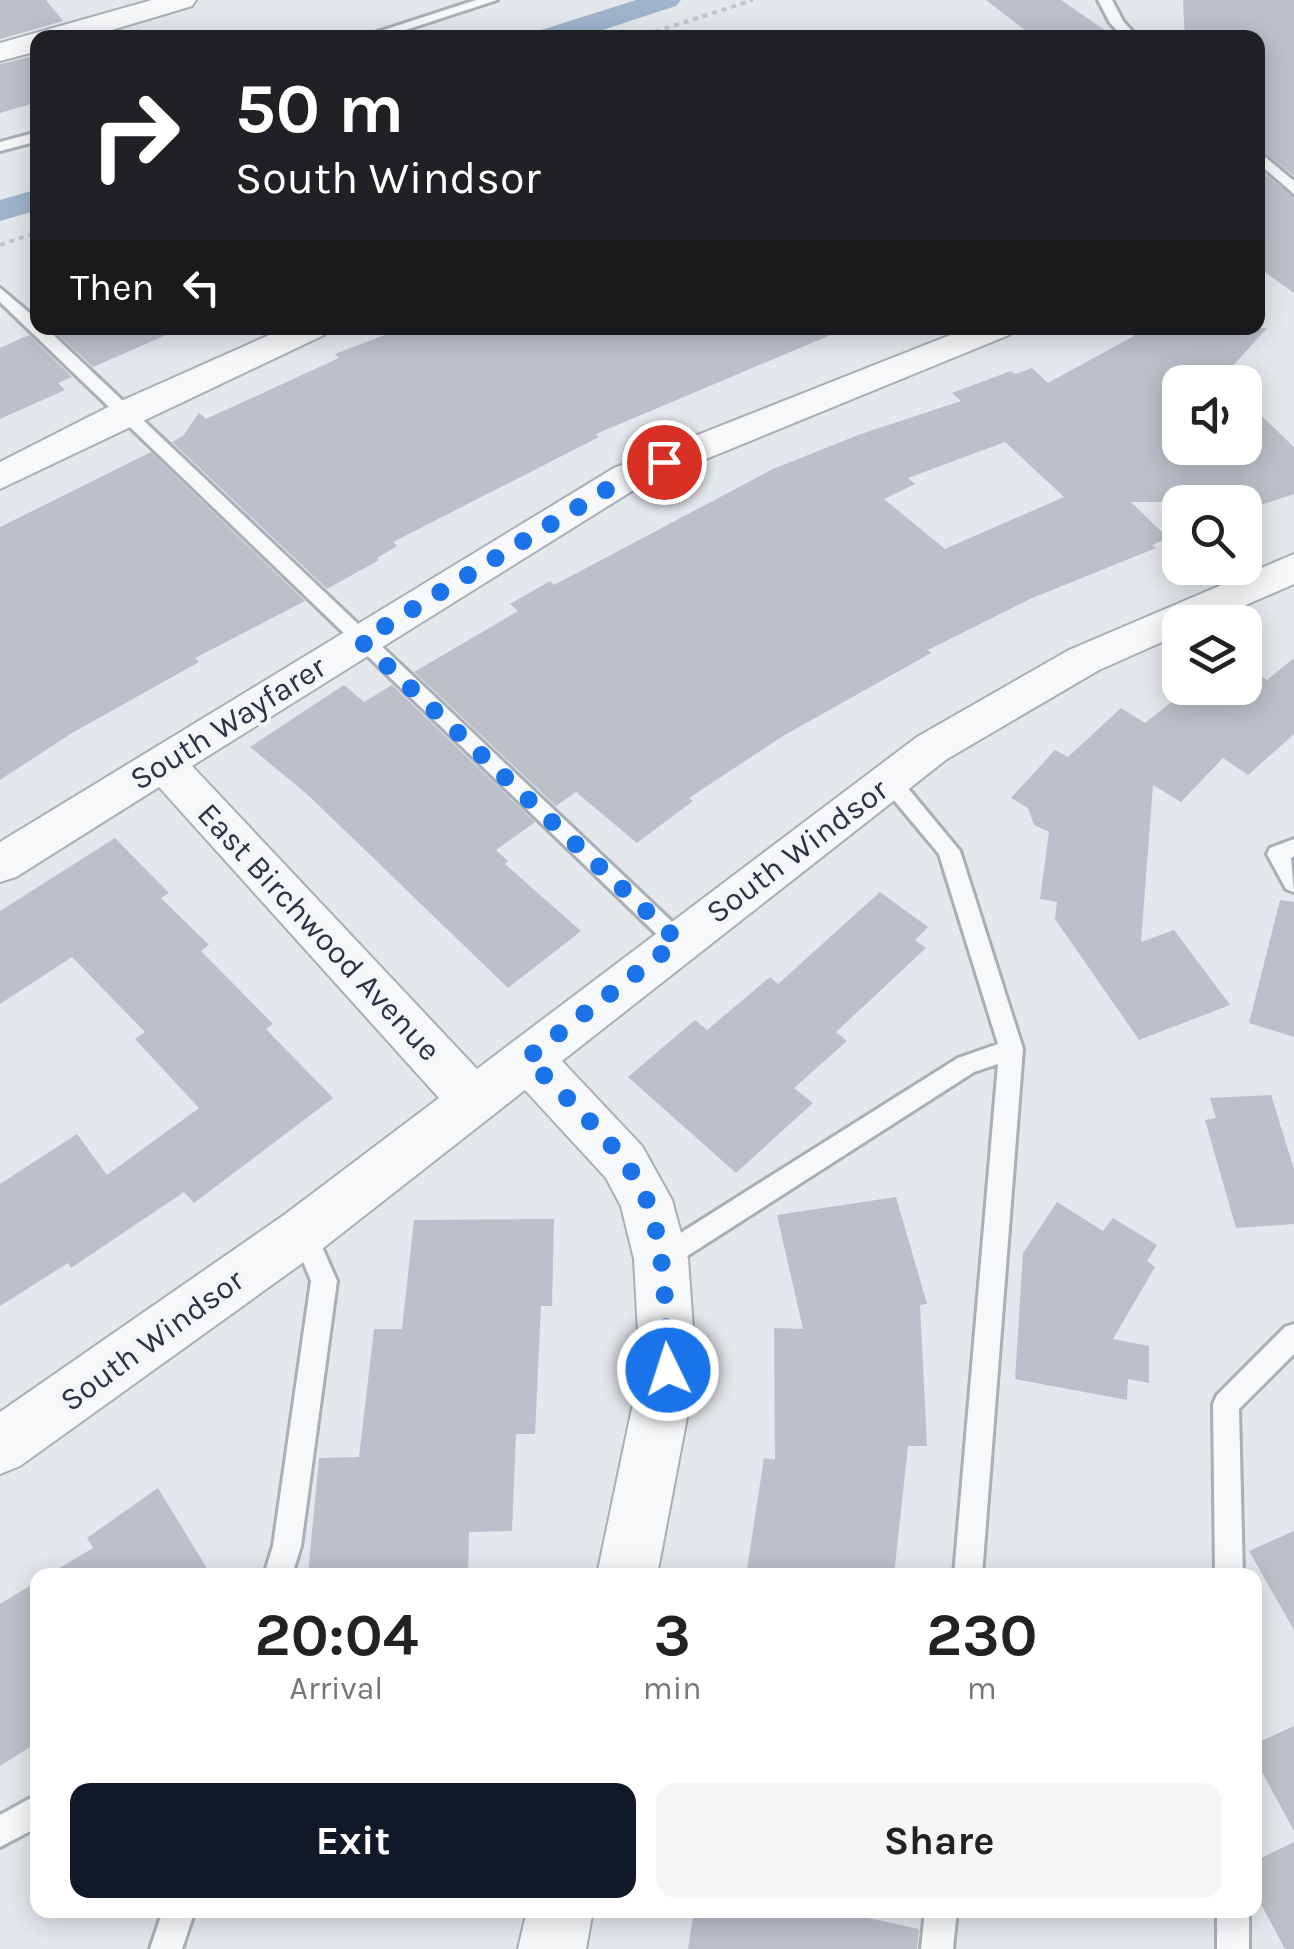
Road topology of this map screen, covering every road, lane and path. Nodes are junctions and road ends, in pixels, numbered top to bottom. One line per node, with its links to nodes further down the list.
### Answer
1 (182, 0): 5 (street)
2 (490, 0): 6 (lane)
3 (753, 0): 7 (path)
4 (1105, 0): 8 (lane)
5 (79, 30)
6 (392, 30)
7 (661, 30)
8 (1123, 30)
9 (30, 44): 10 (street)
10 (0, 52)
11 (30, 139): 12 (lane)
12 (0, 148)
13 (1265, 162): 14 (lane)
14 (1294, 189)
15 (30, 235): 16 (path)
16 (0, 245)
17 (0, 294): 18 (lane)
18 (30, 323)
19 (43, 335): 22 (lane)
20 (297, 335): 22 (street)
21 (980, 335): 25 (street, South Wayfarer)
22 (125, 413): 23 (street); 25 (lane)
23 (0, 477)
24 (1294, 568): 27 (street, South Windsor)
25 (361, 641): 26 (street, South Wayfarer); 31 (lane)
26 (163, 763): 29 (street, South Wayfarer); 34 (street, East Birchwood Avenue)
27 (890, 781): 31 (street, South Windsor); 32 (lane)
28 (1294, 847): 30 (lane)
29 (0, 864)
30 (1294, 883)
31 (678, 941): 33 (street, South Windsor)
32 (1011, 1049): 36 (lane); 41 (lane)
33 (527, 1058): 34 (street, South Windsor); 36 (street)
34 (475, 1102): 35 (street, South Windsor)
35 (303, 1232): 38 (street, South Windsor); 39 (lane)
36 (662, 1260): 40 (street)
37 (1294, 1336): 42 (lane)
38 (0, 1446)
39 (280, 1568)
40 (628, 1568)
41 (969, 1568)
42 (1228, 1568)
43 (30, 1814): 44 (lane)
44 (0, 1832)
45 (176, 1918): 49 (lane)
46 (558, 1918): 50 (street)
47 (940, 1918): 51 (lane)
48 (1232, 1918): 52 (lane)
49 (166, 1949)
50 (552, 1949)
51 (938, 1949)
52 (1233, 1949)

